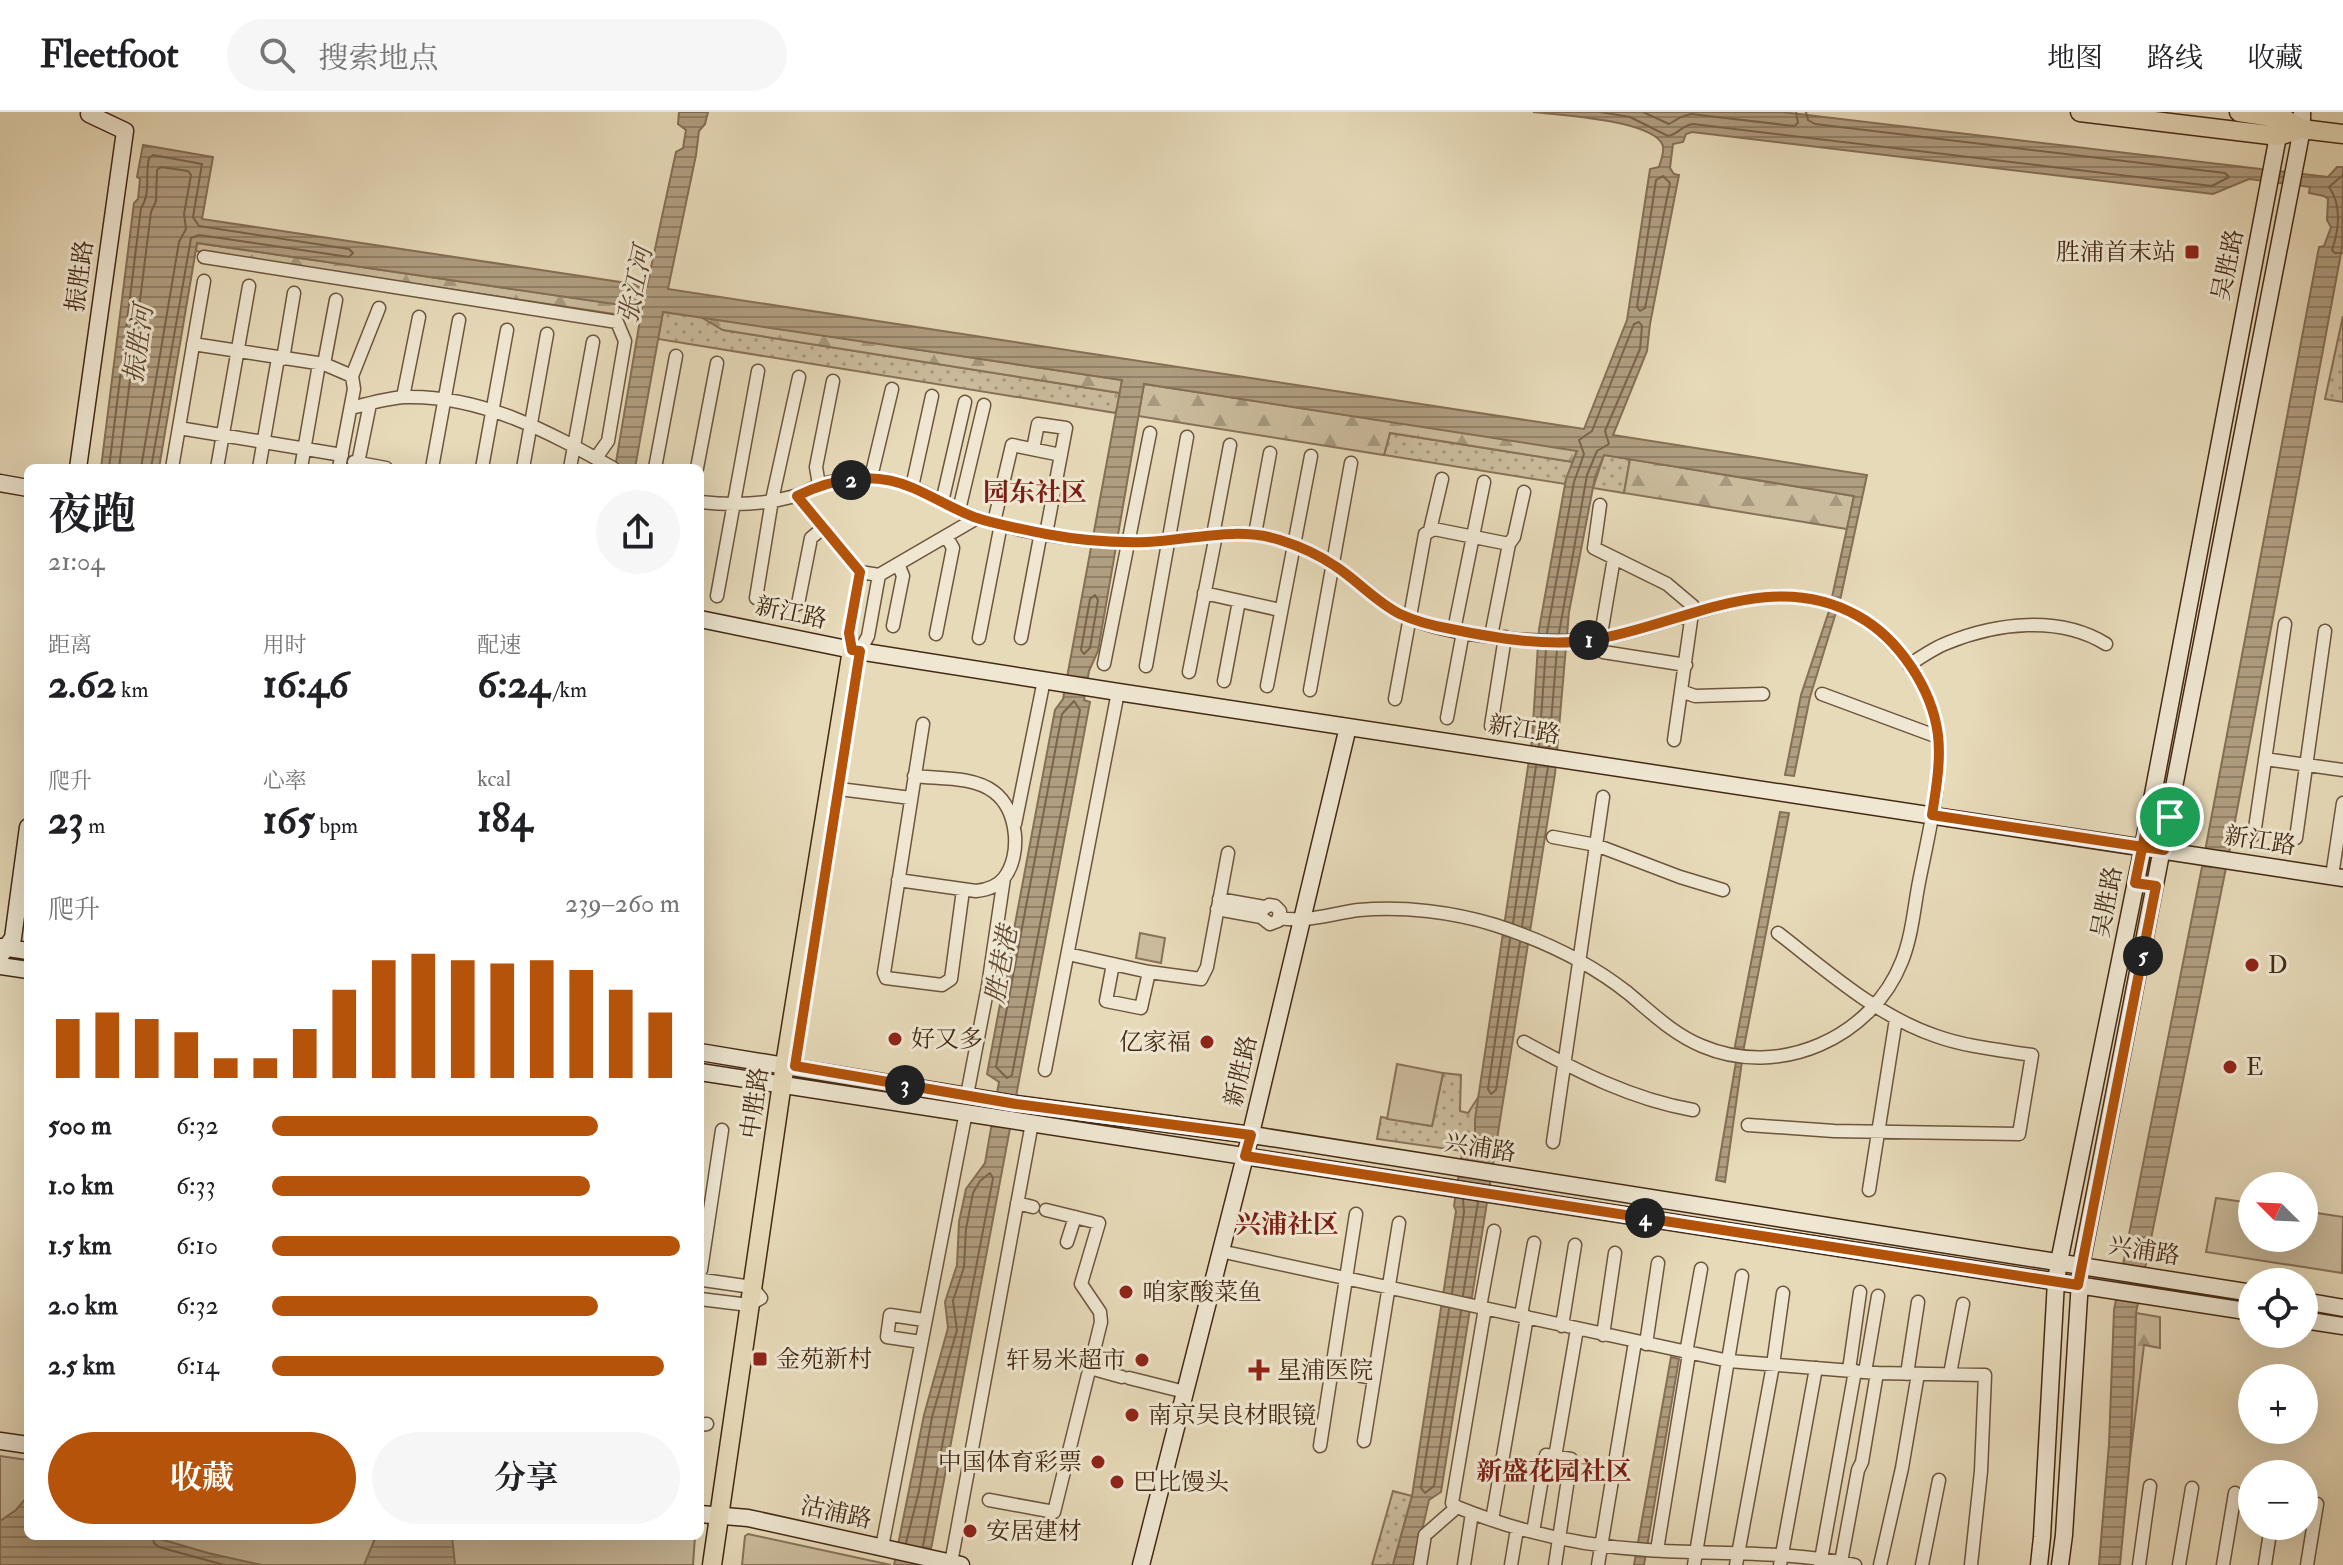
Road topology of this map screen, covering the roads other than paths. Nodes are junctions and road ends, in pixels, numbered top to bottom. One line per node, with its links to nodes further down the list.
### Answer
1 (90, 112): 52 (main road, 振胜路)
2 (2080, 112): 4 (main road)
3 (2239, 112): 4 (main road)
4 (2291, 121): 5 (main road); 147 (main road, 吴胜路); 149 (main road, 吴胜路)
5 (2343, 134)
6 (204, 257): 49 (street)
7 (204, 281): 17 (street)
8 (249, 286): 18 (street)
9 (294, 293): 20 (street)
10 (336, 300): 22 (street)
11 (379, 308): 24 (street)
12 (419, 317): 29 (street)
13 (459, 320): 30 (street)
14 (507, 330): 35 (street)
15 (547, 334): 36 (street)
16 (593, 342): 43 (street)
17 (193, 344): 18 (street); 37 (street)
18 (237, 351): 20 (street); 39 (street)
19 (676, 356): 63 (street)
20 (280, 358): 22 (street); 41 (street)
21 (717, 363): 64 (street)
22 (322, 364): 24 (street); 44 (street)
23 (758, 371): 77 (street)
24 (352, 376): 34 (street)
25 (799, 377): 74 (street)
26 (833, 381): 69 (street)
27 (892, 389): 65 (street)
28 (932, 396): 71 (street)
29 (403, 397): 30 (street); 32 (street)
30 (444, 400): 35 (street); 58 (street)
31 (965, 402): 76 (street)
32 (370, 404): 34 (street); 57 (street)
33 (984, 405): 79 (street)
34 (351, 408): 50 (street)
35 (492, 410): 36 (street); 59 (street)
36 (531, 424): 43 (street); 60 (street)
37 (179, 428): 39 (street); 53 (street)
38 (1150, 433): 90 (street)
39 (223, 435): 41 (street); 54 (street)
40 (1187, 437): 89 (street)
41 (264, 442): 44 (street); 55 (street)
42 (1230, 445): 86 (street)
43 (574, 446): 49 (street); 61 (street)
44 (304, 449): 50 (street); 56 (street)
45 (1033, 449): 47 (street); 47 (street); 81 (street)
46 (1270, 453): 85 (street)
47 (1061, 455): 84 (street)
48 (1311, 456): 92 (street)
49 (596, 458): 62 (street)
50 (340, 461)
51 (1351, 463): 95 (street)
52 (79, 464)
53 (173, 464)
54 (218, 464)
55 (260, 464)
56 (302, 464)
57 (358, 464)
58 (433, 464)
59 (483, 464)
60 (524, 464)
61 (571, 464)
62 (606, 464)
63 (656, 464)
64 (698, 464)
65 (871, 477): 69 (street); 71 (street)
66 (1442, 479): 83 (street)
67 (1484, 482): 88 (street)
68 (0, 483): 70 (main road)
69 (819, 485): 73 (street)
70 (24, 487)
71 (912, 487): 76 (street)
72 (1524, 492): 91 (street)
73 (797, 496): 74 (street); 82 (street)
74 (772, 500): 77 (street); 100 (street)
75 (704, 502): 77 (street)
76 (942, 502): 79 (street)
77 (733, 504): 99 (street)
78 (1600, 505): 93 (street)
79 (959, 510): 80 (street)
80 (977, 518): 81 (street); 87 (street)
81 (997, 523): 84 (street); 114 (street)
82 (823, 528): 96 (street); 102 (street)
83 (1430, 530): 88 (street); 105 (street)
84 (1044, 533): 90 (street); 115 (street)
85 (1255, 534): 86 (street); 92 (street)
86 (1214, 535): 89 (street); 98 (street)
87 (946, 536): 94 (street); 111 (street)
88 (1472, 536): 91 (street); 109 (street)
89 (1169, 540): 90 (street); 122 (street)
90 (1123, 541): 119 (street)
91 (1509, 544): 112 (street)
92 (1293, 545): 95 (street); 103 (street)
93 (1614, 558): 104 (street); 116 (street)
94 (898, 564): 97 (street); 108 (street)
95 (1333, 564): 105 (street); 127 (street)
96 (860, 572): 97 (street); 118 (street)
97 (879, 575): 118 (street)
98 (1204, 593): 101 (street); 123 (street)
99 (717, 596)
100 (756, 598)
101 (1239, 601): 103 (street); 125 (street)
102 (798, 604)
103 (1280, 610): 126 (street)
104 (1694, 613): 116 (street); 120 (street); 121 (street)
105 (1410, 617): 109 (street); 132 (street)
106 (704, 620): 118 (main road, 新江路)
107 (2285, 624): 139 (street)
108 (893, 626)
109 (1459, 631): 112 (street); 133 (street)
110 (2325, 631): 140 (street)
111 (936, 634)
112 (1491, 636): 113 (street)
113 (1505, 637): 116 (street); 135 (street)
114 (979, 638)
115 (1021, 638)
116 (1599, 638): 120 (street)
117 (2106, 644): 121 (street)
118 (856, 650): 124 (main road, 新江路); 143 (main road, 中胜路); 184 (main road, 中胜路)
119 (1104, 664)
120 (1686, 665): 128 (street)
121 (1909, 665): 137 (street)
122 (1146, 666)
123 (1189, 672)
124 (1044, 680): 129 (main road, 新江路); 150 (street)
125 (1224, 681)
126 (1267, 686)
127 (1310, 690)
128 (1681, 691): 130 (street); 138 (street)
129 (1118, 692): 136 (main road, 新江路); 171 (street)
130 (1763, 694)
131 (1822, 694): 137 (street)
132 (1395, 699)
133 (1447, 718)
134 (923, 724): 142 (street)
135 (1491, 726)
136 (1348, 727): 148 (main road, 新江路); 167 (main road, 新胜路)
137 (1938, 737): 148 (street)
138 (1674, 740)
139 (2265, 759): 140 (street); 151 (street)
140 (2307, 765): 141 (street); 153 (street)
141 (2343, 770)
142 (914, 776): 145 (street); 150 (street)
143 (839, 789): 145 (street); 184 (main road, 中胜路)
144 (1603, 797): 154 (street)
145 (911, 798): 161 (street)
146 (2343, 803): 159 (street)
147 (2149, 814): 149 (main road); 155 (main road, 吴胜路)
148 (1932, 815): 155 (main road, 新江路); 177 (street)
149 (2170, 817): 156 (main road, 吴胜路)
150 (1015, 824): 160 (street)
151 (2254, 835)
152 (1553, 837): 154 (street)
153 (2296, 838)
154 (1596, 845): 165 (street); 172 (street)
155 (2143, 847): 156 (main road, 新江路); 162 (main road, 吴胜路)
156 (2164, 850): 159 (main road, 新江路); 163 (main road, 吴胜路)
157 (1228, 853): 166 (street)
158 (24, 857): 169 (main road)
159 (2337, 877)
160 (1004, 878): 164 (street); 185 (street)
161 (898, 880): 164 (street); 164 (street)
162 (2135, 883): 163 (main road); 207 (main road, 吴胜路)
163 (2156, 886): 209 (main road, 吴胜路)
164 (963, 890)
165 (1723, 890)
166 (1218, 904): 167 (street); 176 (street)
167 (1303, 918): 172 (street); 192 (main road, 新胜路)
168 (1778, 933): 177 (street)
169 (2, 951): 170 (main road)
170 (24, 951)
171 (1068, 954): 173 (street); 182 (street)
172 (1578, 961): 177 (street); 181 (street)
173 (1113, 964): 176 (street); 176 (street)
174 (0, 966): 175 (main road)
175 (24, 969)
176 (1149, 972)
177 (1875, 1005): 178 (street)
178 (1896, 1019): 191 (street); 191 (street)
179 (1524, 1042): 181 (street)
180 (704, 1053): 184 (main road, 兴浦路)
181 (1564, 1063): 186 (street); 193 (street)
182 (1045, 1070)
183 (704, 1072): 184 (main road, 兴浦路)
184 (789, 1075): 185 (main road, 兴浦路); 221 (main road, 中胜路)
185 (975, 1105): 187 (main road, 兴浦路); 230 (street)
186 (1693, 1110)
187 (1014, 1111): 188 (main road, 兴浦路); 192 (main road, 兴浦路)
188 (1032, 1123): 194 (main road, 兴浦路); 196 (street)
189 (1748, 1125): 191 (street)
190 (722, 1130): 205 (street)
191 (1878, 1132): 195 (street)
192 (1251, 1135): 194 (main road, 新胜路); 207 (main road, 兴浦路)
193 (1553, 1142)
194 (1245, 1156): 204 (main road, 新胜路); 214 (main road, 兴浦路)
195 (1869, 1190)
196 (1017, 1203): 198 (street); 258 (street)
197 (1356, 1214): 213 (street)
198 (1075, 1217): 201 (street); 241 (street)
199 (1399, 1223): 216 (street)
200 (1494, 1231): 226 (street)
201 (1067, 1242)
202 (1534, 1243): 229 (street)
203 (1575, 1245): 232 (street)
204 (1220, 1251): 213 (street); 248 (main road, 新胜路)
205 (704, 1253)
206 (1615, 1253): 235 (street)
207 (2059, 1262): 209 (main road, 兴浦路); 214 (main road, 吴胜路)
208 (1658, 1263): 237 (street)
209 (2081, 1265): 215 (main road, 吴胜路); 217 (main road, 兴浦路)
210 (1701, 1269): 238 (street)
211 (704, 1274): 221 (street)
212 (1742, 1276): 239 (street)
213 (1346, 1278): 216 (street); 243 (street)
214 (2056, 1281): 215 (main road, 兴浦路); 291 (main road, 吴胜路)
215 (2078, 1285): 228 (main road, 兴浦路); 292 (main road, 吴胜路)
216 (1389, 1287): 226 (street); 247 (street)
217 (2238, 1291)
218 (1860, 1292): 244 (street)
219 (1783, 1293): 240 (street)
220 (1878, 1296): 244 (street)
221 (754, 1297): 222 (street); 261 (main road, 中胜路)
222 (704, 1299)
223 (1918, 1302): 245 (street)
224 (1963, 1304): 246 (street)
225 (2318, 1304): 227 (main road)
226 (1479, 1307): 229 (street); 259 (street)
227 (2343, 1308)
228 (2238, 1310)
229 (1524, 1316): 232 (street); 262 (street)
230 (924, 1320): 236 (street); 236 (street)
231 (2318, 1322): 233 (main road)
232 (1562, 1326): 234 (street)
233 (2343, 1326)
234 (1577, 1329): 235 (street); 253 (street)
235 (1603, 1335): 237 (street)
236 (921, 1342): 269 (street)
237 (1640, 1343): 238 (street); 268 (street)
238 (1688, 1354): 239 (street); 270 (street)
239 (1729, 1361): 240 (street); 271 (street)
240 (1773, 1365): 242 (street); 272 (street)
241 (1090, 1368): 248 (street); 258 (street)
242 (1816, 1368): 244 (street); 273 (street)
243 (1332, 1371): 247 (street); 252 (street)
244 (1862, 1371): 245 (street); 274 (street); 276 (street)
245 (1912, 1374): 246 (street); 288 (street)
246 (1950, 1374): 290 (street)
247 (1374, 1378): 250 (street)
248 (1185, 1392): 279 (main road, 新胜路)
249 (0, 1441): 251 (main road)
250 (1364, 1441)
251 (24, 1444)
252 (1320, 1446)
253 (1555, 1457): 264 (street); 265 (street)
254 (1939, 1480): 289 (street)
255 (2150, 1486): 293 (street)
256 (2192, 1488): 294 (street)
257 (2235, 1493): 295 (street)
258 (976, 1498): 275 (street)
259 (1457, 1507): 260 (street); 280 (street)
260 (1472, 1513): 262 (street); 281 (street)
261 (715, 1515): 269 (main road, 沽浦路); 277 (main road, 中胜路); 278 (main road, 中胜路)
262 (1492, 1520): 263 (street)
263 (1517, 1529): 264 (street); 282 (street)
264 (1533, 1532): 265 (street)
265 (1559, 1538): 268 (street); 283 (street)
266 (2269, 1540): 296 (street)
267 (2311, 1540): 297 (street)
268 (1601, 1545): 270 (street); 284 (street)
269 (889, 1549): 275 (main road, 沽浦路)
270 (1654, 1550): 271 (street); 285 (street)
271 (1696, 1551): 272 (street); 286 (street)
272 (1739, 1551): 273 (street); 287 (street)
273 (1781, 1560): 274 (street)
274 (1821, 1562): 276 (street)
275 (956, 1564)
276 (1846, 1564)
277 (712, 1565)
278 (723, 1565)
279 (1141, 1565)
280 (1420, 1565)
281 (1464, 1565)
282 (1511, 1565)
283 (1555, 1565)
284 (1598, 1565)
285 (1652, 1565)
286 (1694, 1565)
287 (1736, 1565)
288 (1880, 1565)
289 (1922, 1565)
290 (1971, 1565)
291 (2039, 1565)
292 (2060, 1565)
293 (2142, 1565)
294 (2179, 1565)
295 (2223, 1565)
296 (2265, 1565)
297 (2307, 1565)

